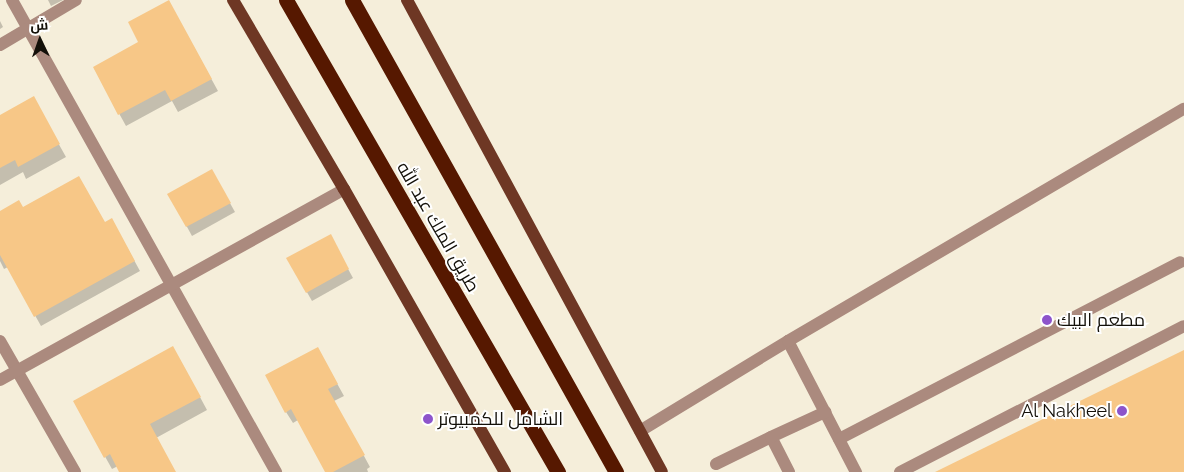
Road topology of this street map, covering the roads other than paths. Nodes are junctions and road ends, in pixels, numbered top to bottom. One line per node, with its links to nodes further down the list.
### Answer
1 (12, 0): 7 (street)
2 (76, 0): 7 (street)
3 (233, 0): 10 (main road)
4 (286, 0): 26 (highway, طريق الملك عبد الله)
5 (352, 0): 27 (highway, طريق الملك عبد الله)
6 (407, 0): 19 (main road)
7 (28, 28): 8 (street); 12 (street)
8 (0, 45)
9 (1184, 109): 15 (street)
10 (344, 189): 12 (street); 25 (main road)
11 (1180, 262): 21 (street)
12 (171, 283): 16 (street); 24 (street)
13 (1184, 326): 31 (street)
14 (0, 341): 16 (street)
15 (788, 341): 18 (street); 19 (street)
16 (18, 370): 17 (street); 23 (street)
17 (0, 380)
18 (825, 412): 20 (street); 21 (street)
19 (640, 431): 28 (main road)
20 (771, 437): 22 (street); 29 (street)
21 (839, 439): 30 (street)
22 (716, 464)
23 (75, 472)
24 (276, 472)
25 (505, 472)
26 (558, 472)
27 (616, 472)
28 (662, 472)
29 (789, 472)
30 (856, 472)
31 (900, 472)

